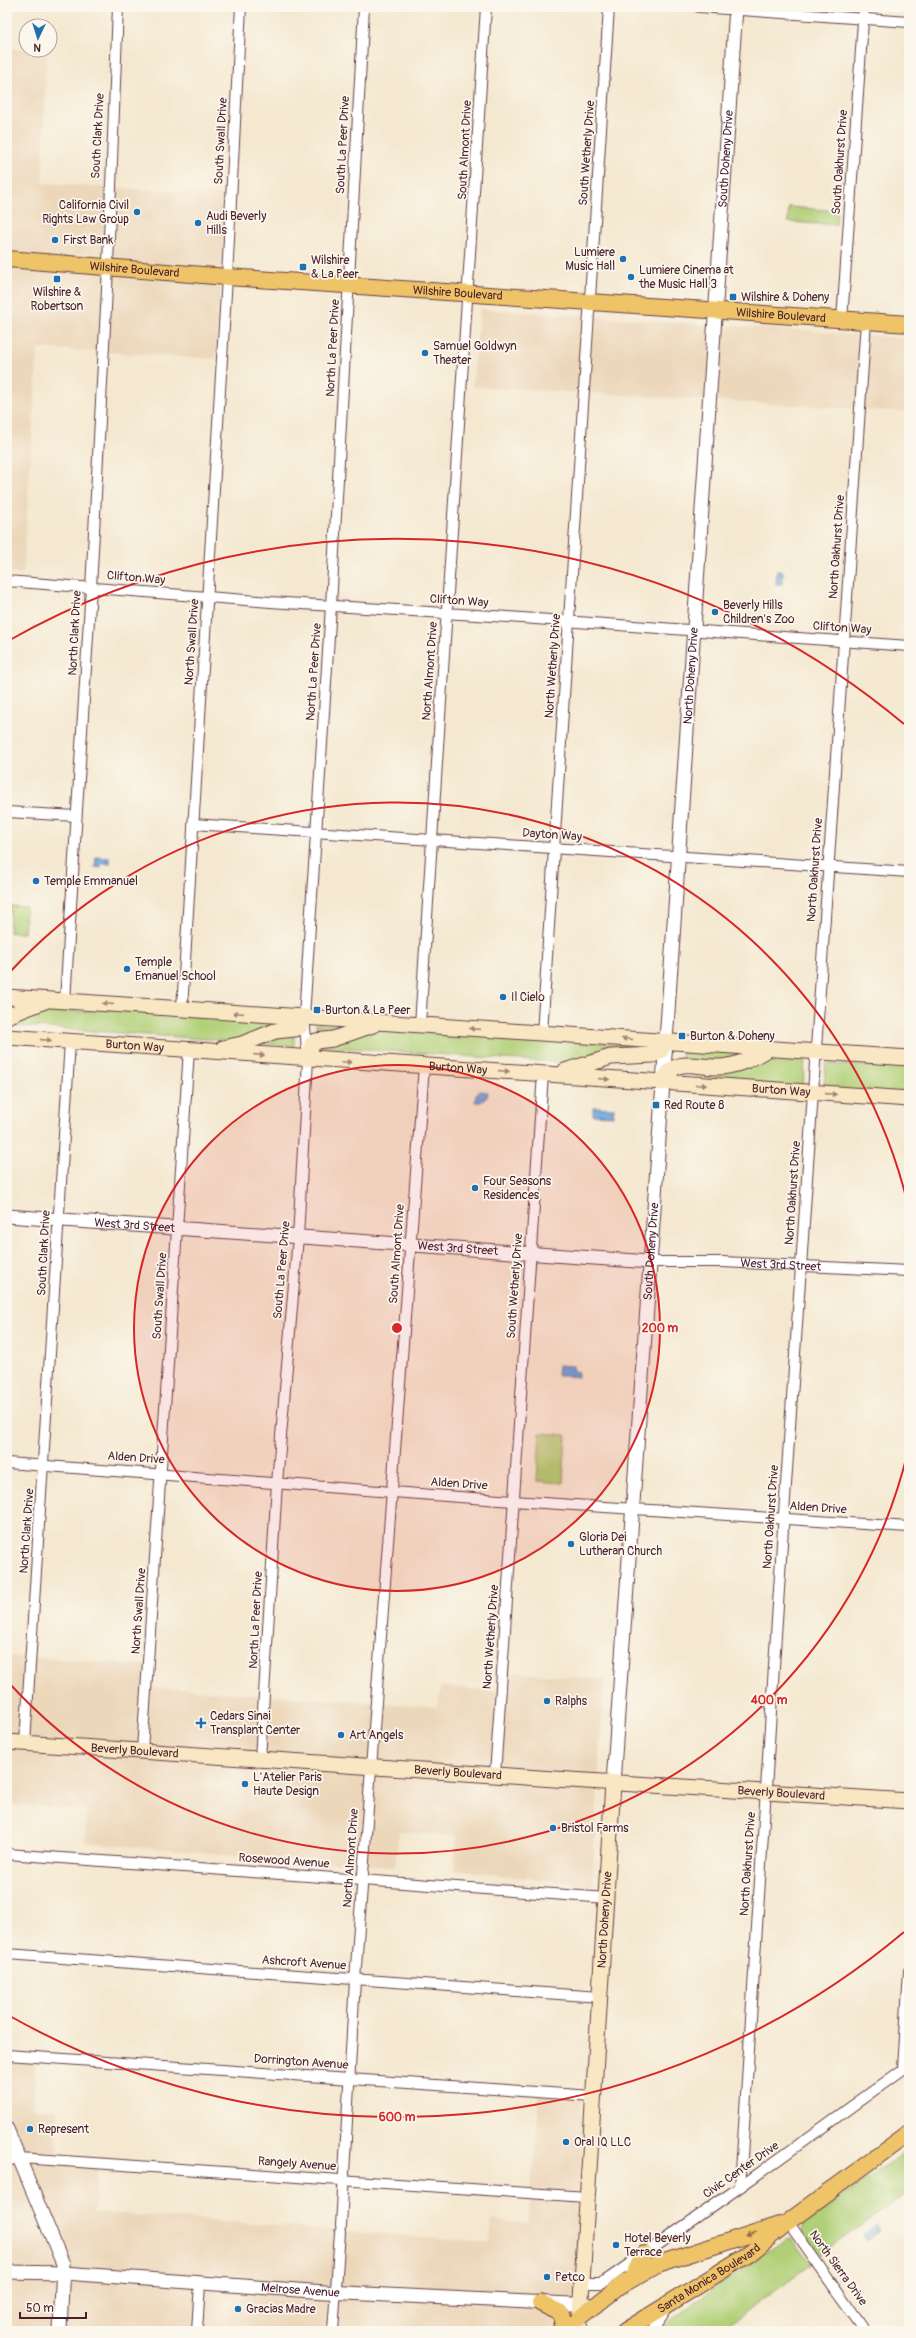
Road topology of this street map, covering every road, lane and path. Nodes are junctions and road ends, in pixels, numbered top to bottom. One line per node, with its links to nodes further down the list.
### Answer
1 (118, 7): 12 (street, South Clark Drive)
2 (241, 7): 13 (street, South Swall Drive)
3 (364, 7): 14 (street, South La Peer Drive)
4 (486, 7): 15 (street, South Almont Drive)
5 (609, 7): 16 (street, South Wetherly Drive)
6 (699, 7): 8 (street)
7 (864, 7): 9 (street, South Oakhurst Drive)
8 (736, 8): 9 (street); 17 (street, South Doheny Drive)
9 (863, 19): 10 (street); 18 (street, South Oakhurst Drive)
10 (909, 22)
11 (7, 259): 12 (main road, Wilshire Boulevard)
12 (107, 266): 13 (main road, Wilshire Boulevard); 22 (street, North Clark Drive)
13 (227, 277): 14 (main road, Wilshire Boulevard); 23 (street, North Swall Drive)
14 (349, 285): 15 (main road, Wilshire Boulevard); 24 (street, North La Peer Drive)
15 (468, 294): 16 (main road, Wilshire Boulevard); 25 (street, North Almont Drive)
16 (590, 302): 17 (main road, Wilshire Boulevard); 26 (street, North Wetherly Drive)
17 (714, 310): 18 (main road, Wilshire Boulevard); 27 (street, North Doheny Drive)
18 (842, 320): 19 (main road, Wilshire Boulevard)
19 (866, 321): 20 (main road, Wilshire Boulevard); 28 (street, North Oakhurst Drive)
20 (909, 324)
21 (7, 581): 22 (street, Clifton Way)
22 (91, 588): 23 (street, Clifton Way); 31 (street, North Clark Drive)
23 (208, 598): 24 (street, Clifton Way); 32 (street, North Swall Drive)
24 (331, 606): 25 (street, Clifton Way); 33 (street, North La Peer Drive)
25 (447, 613): 26 (street, Clifton Way); 34 (street, North Almont Drive)
26 (568, 622): 27 (street, Clifton Way); 35 (street, North Wetherly Drive)
27 (693, 631): 28 (street, Clifton Way); 36 (street, North Doheny Drive)
28 (844, 642): 29 (street, Clifton Way); 37 (street, North Oakhurst Drive)
29 (909, 646)
30 (7, 812): 31 (street)
31 (76, 816): 41 (street, North Clark Drive)
32 (193, 824): 33 (street, Dayton Way); 42 (street, North Swall Drive)
33 (315, 831): 34 (street, Dayton Way); 44 (street, North La Peer Drive)
34 (432, 839): 35 (street, Dayton Way); 46 (street, North Almont Drive)
35 (553, 848): 36 (street, Dayton Way); 47 (street, North Wetherly Drive)
36 (677, 856): 37 (street, Dayton Way); 50 (street, North Doheny Drive)
37 (828, 866): 38 (street, Dayton Way); 54 (street, North Oakhurst Drive)
38 (909, 872)
39 (7, 997): 40 (main road)
40 (48, 1000): 41 (main road); 43 (main road)
41 (65, 1001): 42 (main road, one-way to 41)
42 (182, 1009): 44 (main road, one-way to 42)
43 (7, 1016)
44 (304, 1017): 45 (main road); 53 (main road); 56 (street, North La Peer Drive)
45 (384, 1022): 46 (main road); 56 (main road)
46 (420, 1025): 47 (main road, one-way to 46)
47 (542, 1033): 50 (main road, one-way to 47)
48 (7, 1037): 49 (main road, Burton Way, one-way to 49)
49 (70, 1042): 52 (main road, Burton Way); 63 (street, South Clark Drive)
50 (666, 1042): 51 (main road); 58 (main road); 59 (street, South Doheny Drive)
51 (769, 1048): 54 (main road); 59 (main road)
52 (189, 1050): 53 (main road, Burton Way); 64 (street, South Swall Drive)
53 (210, 1051): 56 (main road, Burton Way, one-way to 56)
54 (815, 1051): 55 (main road); 60 (street, North Oakhurst Drive)
55 (909, 1058)
56 (308, 1059): 57 (main road, Burton Way, one-way to 57); 65 (street, South La Peer Drive)
57 (424, 1066): 58 (main road, Burton Way, one-way to 58); 66 (street, South Almont Drive)
58 (547, 1074): 59 (main road, Burton Way, one-way to 59); 67 (street, South Wetherly Drive)
59 (662, 1083): 60 (main road, Burton Way, one-way to 60); 68 (street, South Doheny Drive)
60 (812, 1092): 61 (main road, Burton Way, one-way to 61); 69 (street, North Oakhurst Drive)
61 (909, 1099)
62 (7, 1216): 63 (street, West 3rd Street)
63 (59, 1219): 64 (street, West 3rd Street); 72 (street, South Clark Drive)
64 (177, 1229): 65 (street, West 3rd Street); 73 (street, South Swall Drive)
65 (298, 1237): 66 (street, West 3rd Street); 74 (street, South La Peer Drive)
66 (411, 1246): 67 (street, West 3rd Street); 75 (street, South Almont Drive)
67 (531, 1254): 68 (street, West 3rd Street); 76 (street, South Wetherly Drive)
68 (650, 1262): 69 (street, West 3rd Street); 77 (street, South Doheny Drive)
69 (801, 1267): 70 (street, West 3rd Street); 78 (street, North Oakhurst Drive)
70 (909, 1271)
71 (7, 1463): 72 (street, Alden Drive)
72 (44, 1465): 73 (street, Alden Drive); 81 (street, North Clark Drive)
73 (161, 1473): 74 (street, Alden Drive); 82 (street, North Swall Drive)
74 (277, 1483): 75 (street, Alden Drive); 83 (street, North La Peer Drive)
75 (392, 1492): 76 (street, Alden Drive); 84 (street, North Almont Drive)
76 (513, 1501): 77 (street, Alden Drive); 85 (street, North Wetherly Drive)
77 (633, 1509): 78 (street, Alden Drive); 86 (street, North Doheny Drive)
78 (784, 1519): 79 (street, Alden Drive); 87 (street, North Oakhurst Drive)
79 (909, 1527)
80 (7, 1742): 81 (main road, Beverly Boulevard)
81 (25, 1743): 82 (main road, Beverly Boulevard)
82 (142, 1750): 83 (main road, Beverly Boulevard)
83 (260, 1759): 84 (main road, Beverly Boulevard)
84 (372, 1767): 85 (main road, Beverly Boulevard); 90 (street, North Almont Drive)
85 (495, 1775): 86 (main road, Beverly Boulevard)
86 (614, 1783): 87 (main road, Beverly Boulevard); 91 (main road, North Doheny Drive)
87 (766, 1792): 88 (main road, Beverly Boulevard); 104 (street, North Oakhurst Drive)
88 (909, 1801)
89 (7, 1854): 90 (street, Rosewood Avenue)
90 (363, 1879): 91 (street, Rosewood Avenue); 94 (street, North Almont Drive)
91 (606, 1898): 95 (main road, North Doheny Drive)
92 (7, 1954): 94 (street, Ashcroft Avenue)
93 (909, 1971): 97 (street)
94 (354, 1980): 95 (street, Ashcroft Avenue); 98 (street, North Almont Drive)
95 (600, 1997): 99 (main road, North Doheny Drive)
96 (7, 2055): 98 (street, Dorrington Avenue)
97 (906, 2067): 104 (street, Civic Center Drive)
98 (349, 2079): 99 (street, Dorrington Avenue); 103 (street, North Almont Drive)
99 (593, 2096): 105 (main road, North Doheny Drive)
100 (7, 2129): 102 (street)
101 (909, 2133): 106 (main road, Santa Monica Boulevard)
102 (13, 2160): 103 (street, Rangely Avenue); 109 (street)
103 (343, 2180): 105 (street, Rangely Avenue); 114 (street, North Almont Drive)
104 (740, 2187): 107 (street, Civic Center Drive)
105 (586, 2198): 112 (main road, North Doheny Drive)
106 (788, 2222): 110 (main road, Santa Monica Boulevard, one-way to 110); 116 (main road, Santa Monica Boulevard); 125 (street, North Sierra Drive)
107 (644, 2254): 110 (main road); 111 (street, Civic Center Drive)
108 (7, 2272): 109 (street, Melrose Avenue)
109 (64, 2273): 113 (street, Melrose Avenue); 118 (street)
110 (632, 2277): 111 (main road); 117 (main road, Santa Monica Boulevard)
111 (610, 2278): 112 (street, Civic Center Drive)
112 (582, 2283): 117 (main road, North Doheny Drive)
113 (200, 2284): 114 (street, Melrose Avenue); 119 (street)
114 (336, 2293): 115 (street, Melrose Avenue); 120 (street, North Almont Drive)
115 (540, 2303): 117 (street, Melrose Avenue); 121 (main road)
116 (669, 2305): 122 (main road, Santa Monica Boulevard); 123 (main road); 124 (street)
117 (583, 2314): 121 (main road, Santa Monica Boulevard)
118 (60, 2331)
119 (197, 2331)
120 (333, 2331)
121 (562, 2331)
122 (625, 2331)
123 (645, 2331)
124 (652, 2331)
125 (865, 2331)

